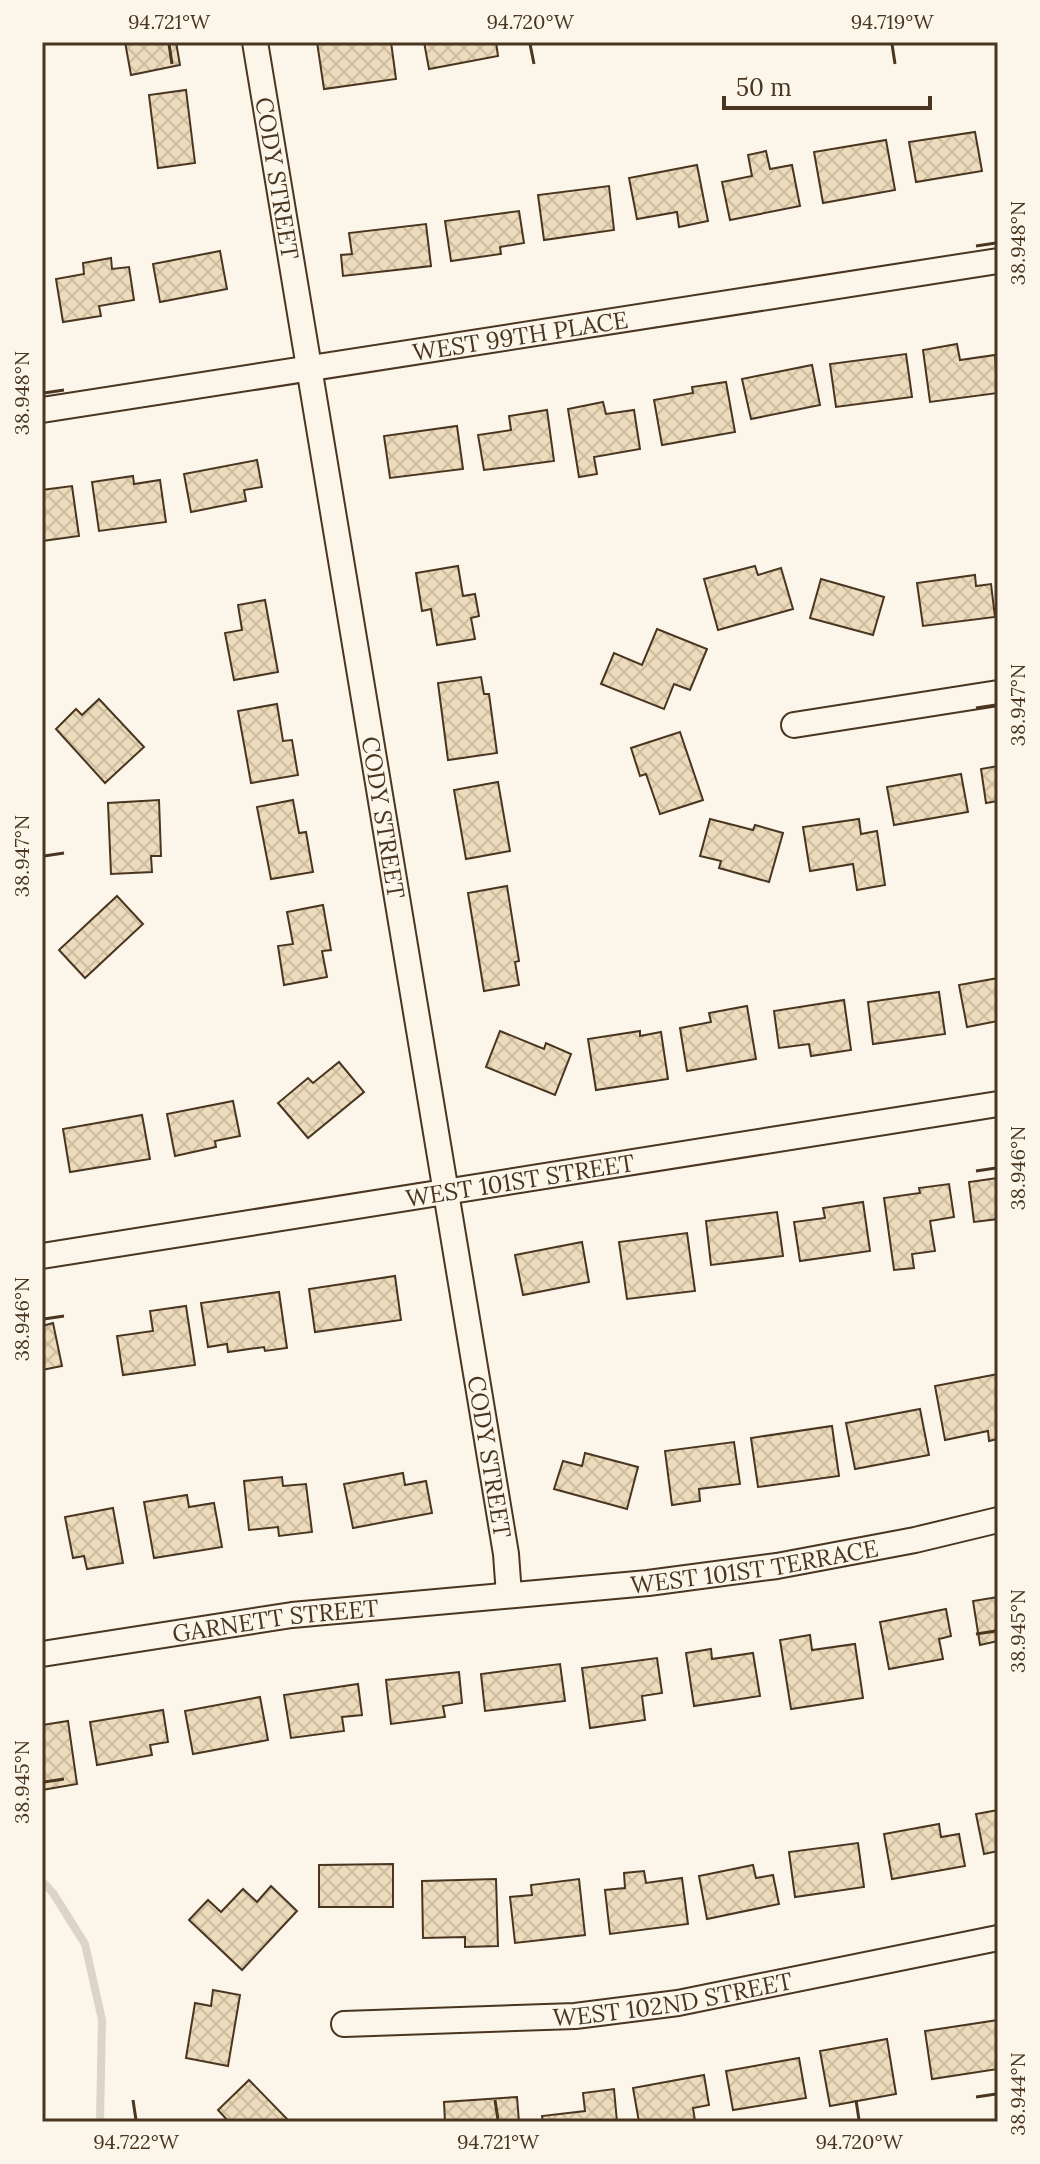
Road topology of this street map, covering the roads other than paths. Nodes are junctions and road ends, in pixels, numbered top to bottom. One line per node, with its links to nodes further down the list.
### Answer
1 (255, 42): 3 (street, CODY STREET)
2 (998, 261): 3 (street, WEST 99TH PLACE)
3 (310, 368): 4 (street, WEST 99TH PLACE); 8 (street, CODY STREET)
4 (42, 410)
5 (998, 693): 6 (street)
6 (794, 725)
7 (998, 1104): 8 (street, WEST 101ST STREET)
8 (446, 1191): 9 (street, WEST 101ST STREET); 11 (street, CODY STREET)
9 (42, 1256)
10 (998, 1520): 11 (street, WEST 101ST TERRACE)
11 (509, 1595): 12 (street, GARNETT STREET)
12 (42, 1654)
13 (998, 1938): 14 (street, WEST 102ND STREET)
14 (344, 2024)

